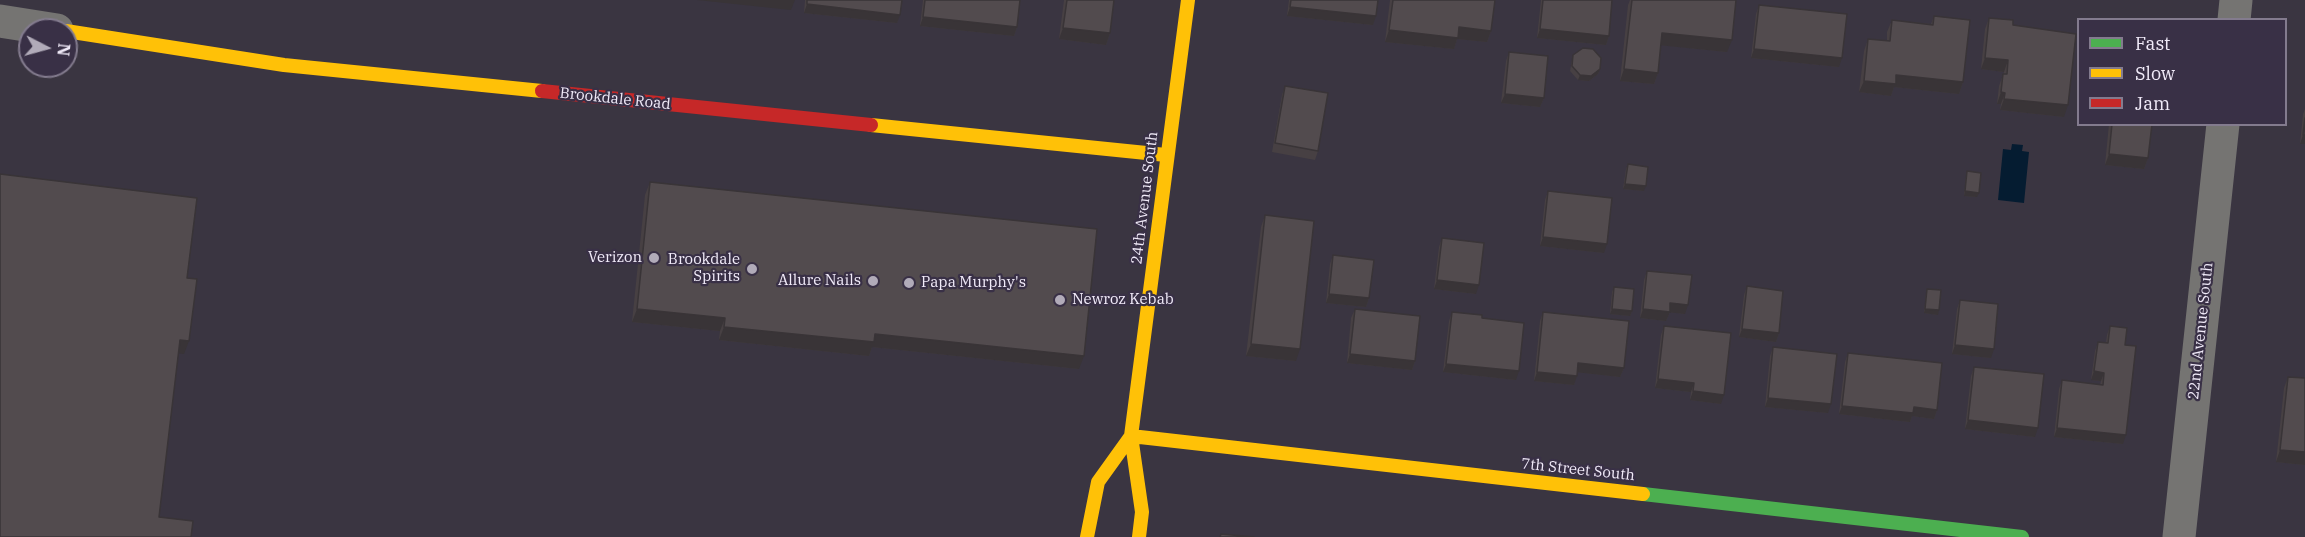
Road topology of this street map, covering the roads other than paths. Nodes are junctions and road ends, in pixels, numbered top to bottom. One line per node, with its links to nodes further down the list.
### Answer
1 (1188, 0): 8 (street, 24th Avenue South)
2 (2236, 0): 3 (street)
3 (2234, 18)
4 (0, 21): 5 (street)
5 (18, 24)
6 (78, 33): 8 (street, Brookdale Road)
7 (2223, 126): 13 (street, 22nd Avenue South)
8 (1166, 155): 9 (street, 24th Avenue South)
9 (1131, 436): 10 (street, 24th Avenue South); 11 (street, 24th Avenue South); 12 (street, 7th Street South)
10 (1087, 537)
11 (1139, 537)
12 (2022, 537)
13 (2179, 537)

